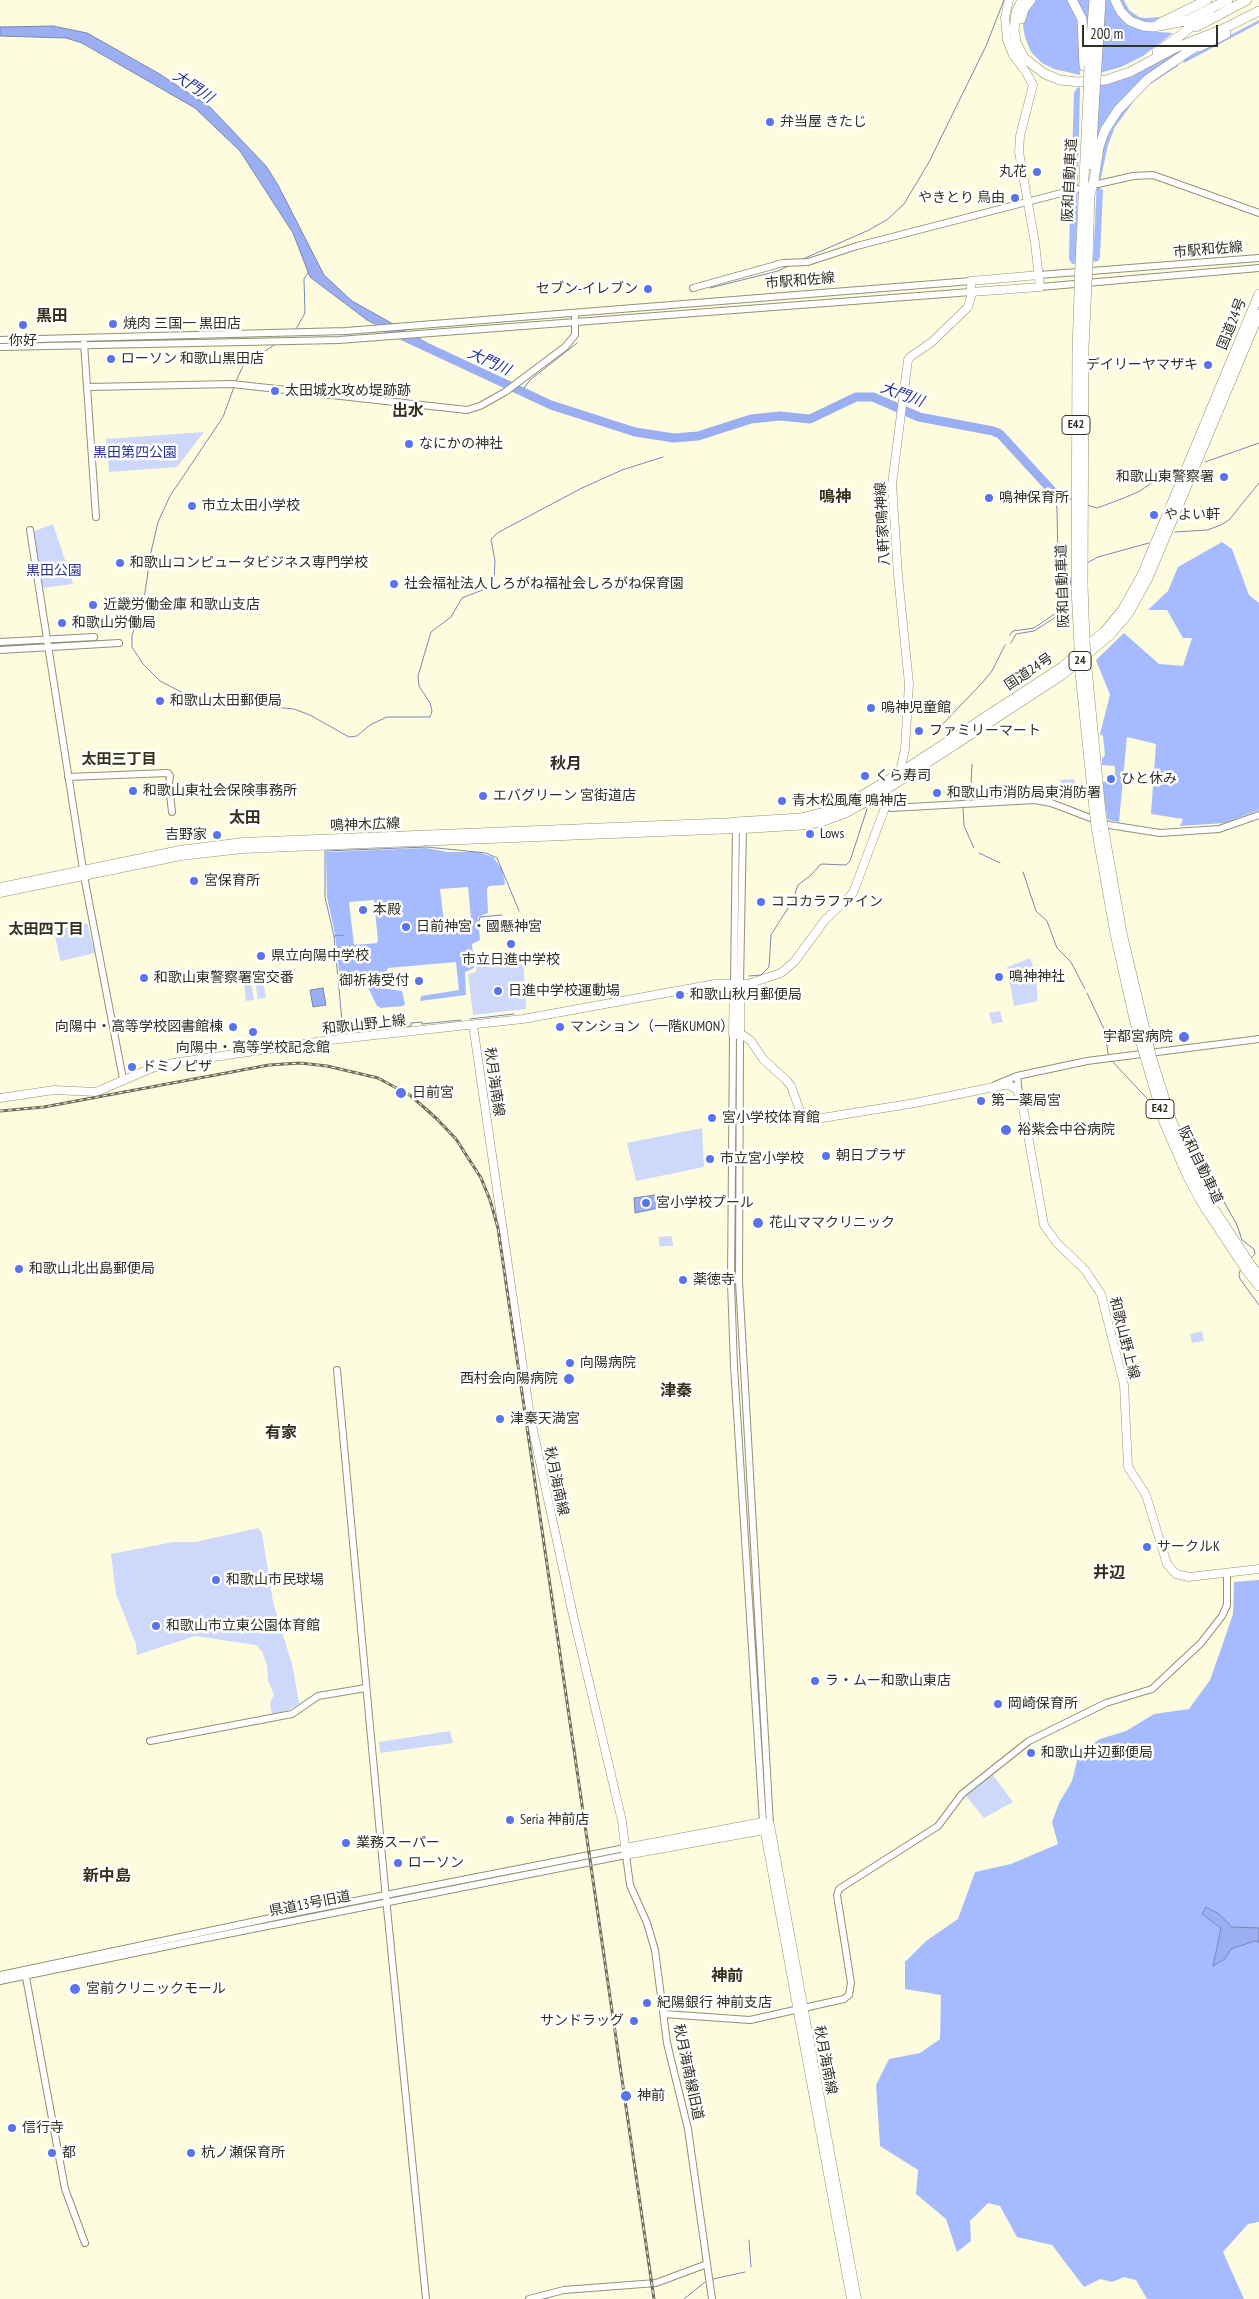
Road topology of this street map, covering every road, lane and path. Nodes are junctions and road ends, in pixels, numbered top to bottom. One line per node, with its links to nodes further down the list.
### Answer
1 (1009, 0): 24 (main road)
2 (1022, 0): 17 (highway)
3 (1031, 0): 16 (highway)
4 (1072, 0): 19 (highway)
5 (1094, 0): 19 (highway, 阪和自動車道 / E42)
6 (1101, 0): 19 (highway, 阪和自動車道 / E42)
7 (1115, 0): 14 (highway)
8 (1207, 0): 14 (highway)
9 (1228, 0): 12 (highway)
10 (1247, 0): 16 (highway)
11 (1259, 6): 13 (highway); 17 (highway)
12 (1210, 10): 14 (highway); 16 (highway)
13 (1256, 14): 15 (highway); 18 (highway)
14 (1137, 24)
15 (1221, 30): 17 (highway); 18 (highway)
16 (1181, 36)
17 (1175, 48)
18 (1171, 62): 23 (highway)
19 (1090, 65): 20 (highway, 阪和自動車道 / E42, bridge)
20 (1089, 94): 23 (highway, 阪和自動車道 / E42); 27 (highway, 阪和自動車道 / E42)
21 (1098, 184): 25 (street)
22 (1077, 189): 24 (street)
23 (1090, 196): 27 (highway, 阪和自動車道 / E42)
24 (1027, 201): 29 (main road); 32 (street)
25 (1259, 213)
26 (1259, 258): 29 (street, 市駅和佐線)
27 (1084, 263): 70 (highway, 阪和自動車道 / E42, bridge)
28 (1259, 268): 31 (street, 市駅和佐線)
29 (1039, 275): 30 (main road); 31 (main road)
30 (971, 281): 33 (main road, 八軒家鳴神線); 35 (street, 市駅和佐線)
31 (1040, 286): 33 (main road)
32 (693, 288)
33 (971, 292): 37 (street, 市駅和佐線); 52 (main road, 八軒家鳴神線)
34 (1259, 294): 52 (highway, 国道24号 / 24)
35 (574, 313): 37 (street); 38 (street, 市駅和佐線)
36 (1259, 314): 52 (highway, 国道24号 / 24)
37 (575, 323): 40 (street, 市駅和佐線); 42 (street)
38 (81, 338): 39 (street, 市駅和佐線); 40 (street)
39 (0, 340)
40 (86, 345): 41 (street, 市駅和佐線); 42 (street)
41 (0, 347)
42 (89, 387): 43 (street)
43 (96, 517)
44 (30, 530): 46 (street)
45 (94, 637): 46 (street)
46 (46, 640): 47 (street); 49 (street)
47 (0, 642)
48 (119, 643): 49 (street)
49 (48, 647): 50 (street); 51 (street)
50 (0, 650)
51 (68, 777): 55 (street); 58 (street)
52 (899, 777): 53 (highway, 国道24号 / 24)
53 (880, 790): 54 (main road); 57 (highway, 国道24号 / 24)
54 (886, 805): 56 (street); 61 (main road, 和歌山野上線)
55 (172, 812)
56 (1259, 815)
57 (739, 825): 58 (main road, 鳴神木広線); 61 (street)
58 (83, 873): 59 (main road, 鳴神木広線); 60 (main road, 鳴神木広線); 66 (street)
59 (0, 887)
60 (0, 893)
61 (737, 983): 62 (main road, 和歌山野上線); 63 (main road)
62 (473, 1026): 66 (main road, 和歌山野上線); 79 (main road, 秋月海南線)
63 (736, 1034): 67 (main road); 78 (street)
64 (1259, 1039): 65 (street)
65 (1017, 1076): 67 (street); 68 (street)
66 (123, 1079): 69 (main road, 和歌山野上線)
67 (984, 1089): 68 (main road)
68 (1020, 1094): 75 (main road, 和歌山野上線)
69 (0, 1098)
70 (1248, 1266): 71 (highway, 阪和自動車道 / E42); 72 (highway, 阪和自動車道 / E42)
71 (1259, 1276)
72 (1259, 1286)
73 (337, 1370): 76 (street)
74 (1259, 1569): 75 (main road, 和歌山野上線)
75 (1227, 1573): 84 (street)
76 (366, 1688): 77 (street); 80 (street)
77 (150, 1741)
78 (766, 1826): 79 (main road); 84 (main road, 秋月海南線)
79 (625, 1851): 80 (street, 県道13号旧道); 85 (street, 秋月海南線旧道)
80 (386, 1898): 81 (street, 県道13号旧道); 88 (street)
81 (25, 1973): 82 (street, 県道13号旧道); 83 (street, 県道13号旧道); 86 (street)
82 (0, 1975)
83 (0, 1981)
84 (800, 2008): 85 (street); 91 (main road, 秋月海南線); 92 (main road, 秋月海南線)
85 (664, 2014): 87 (street, 秋月海南線旧道)
86 (85, 2243)
87 (707, 2264): 89 (street); 90 (street, 秋月海南線旧道)
88 (426, 2299)
89 (529, 2299)
90 (712, 2299)
91 (851, 2299)
92 (857, 2299)

